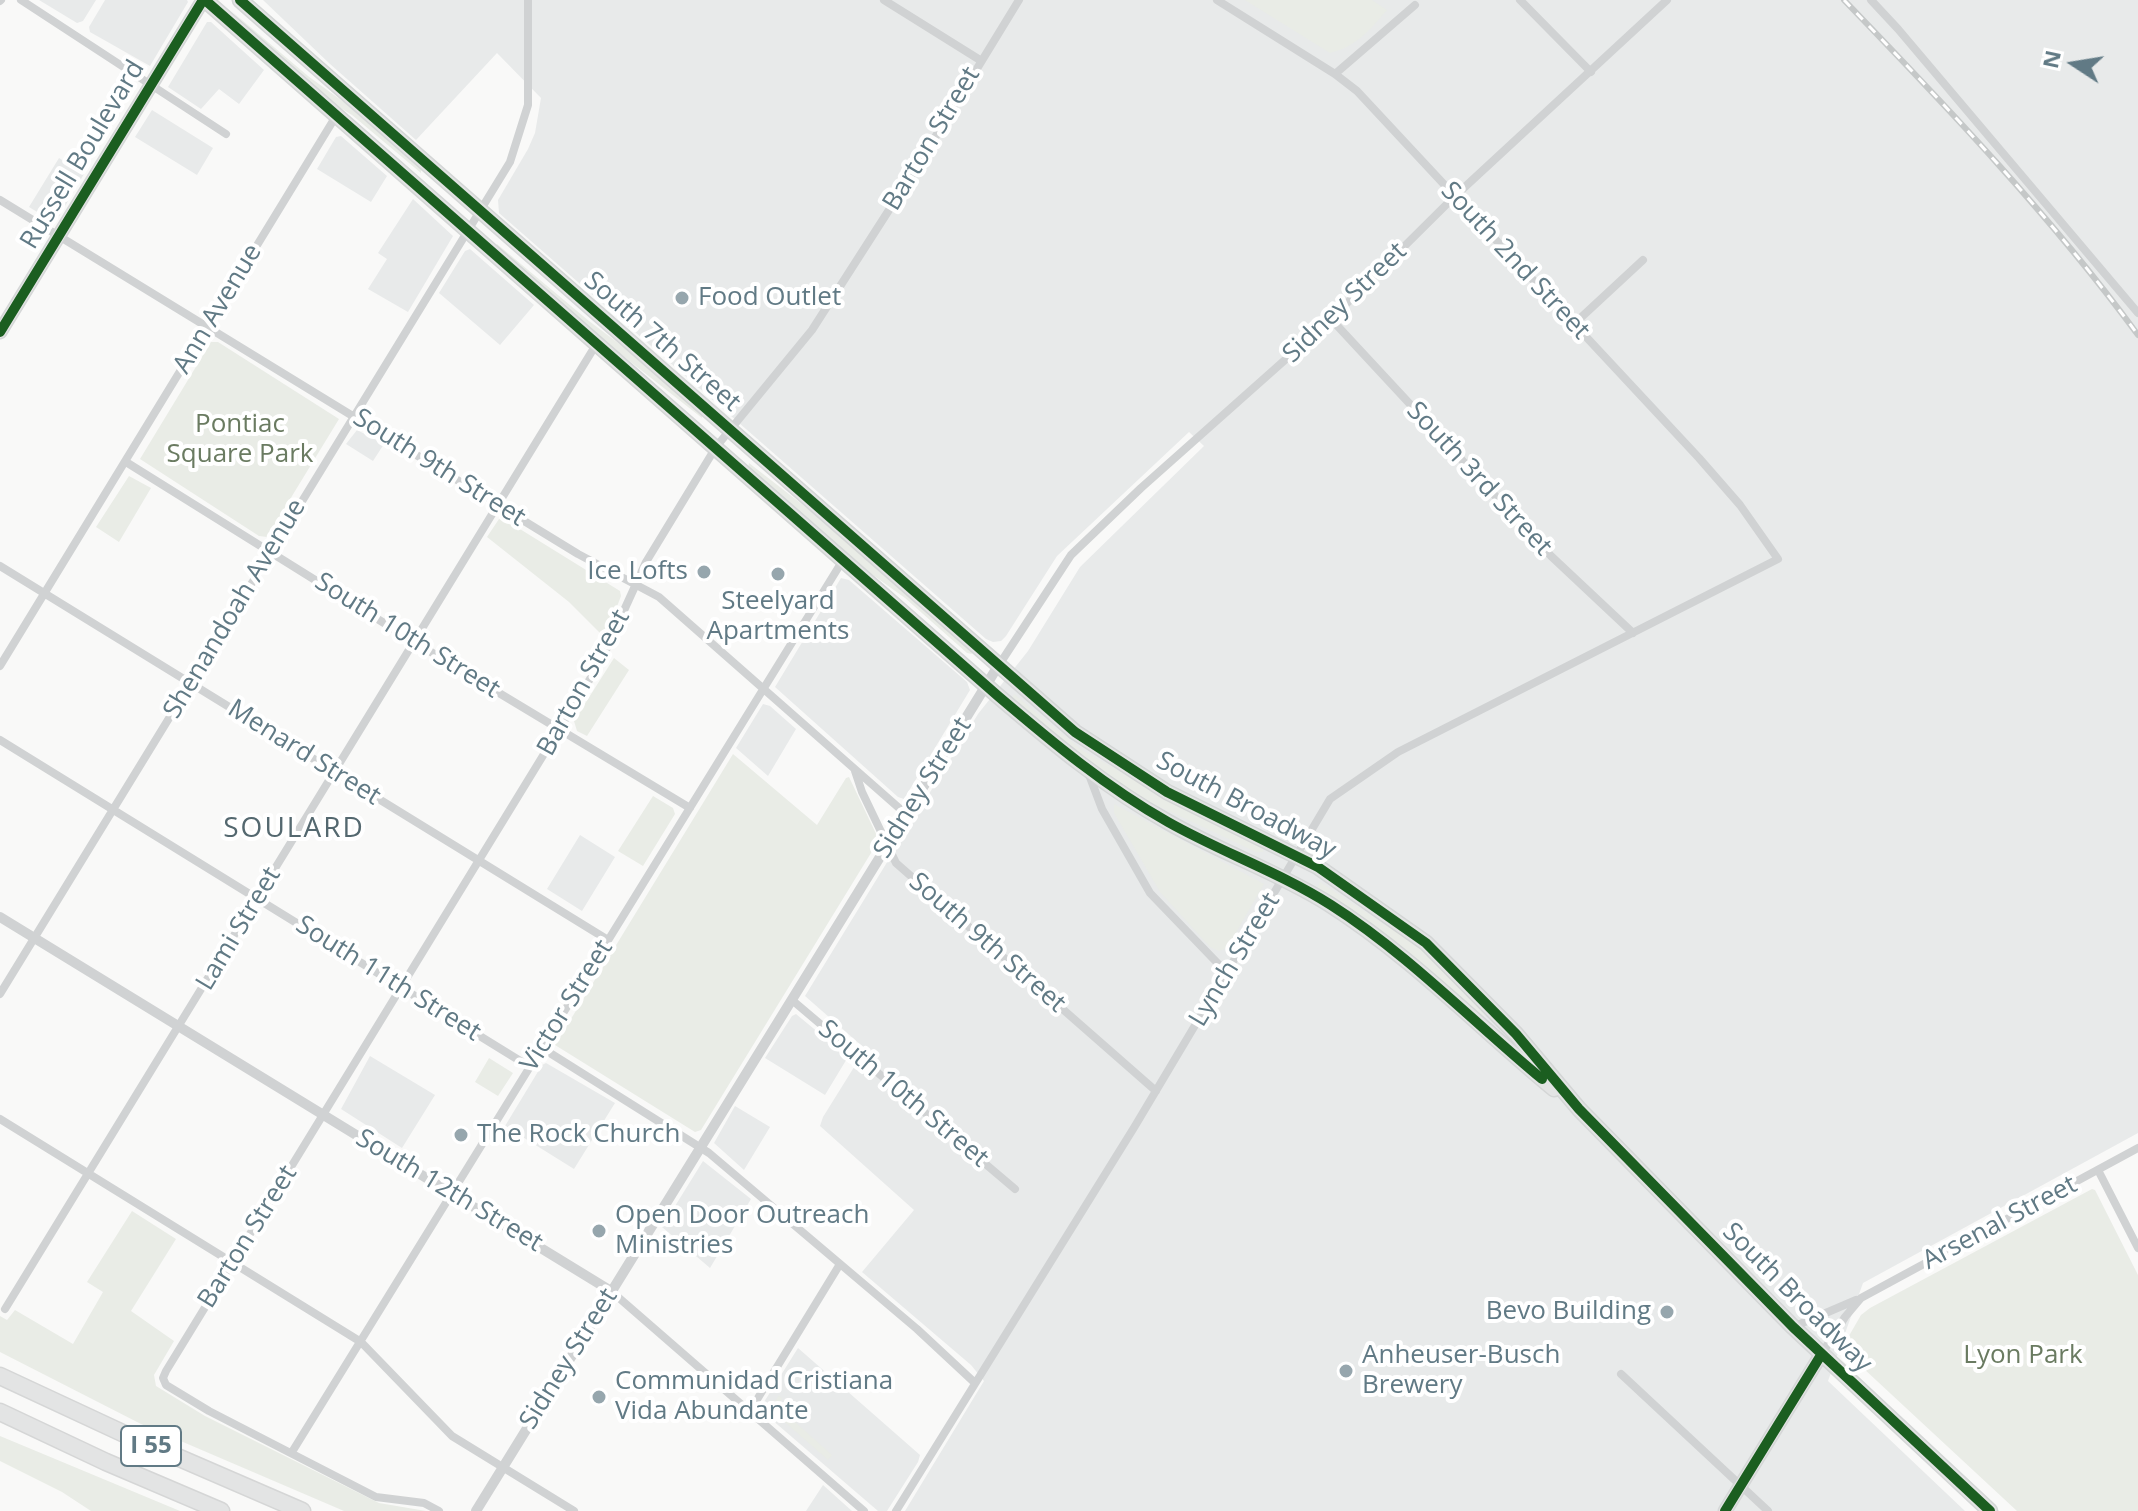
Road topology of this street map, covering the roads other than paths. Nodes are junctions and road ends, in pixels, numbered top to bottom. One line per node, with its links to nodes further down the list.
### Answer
1 (21, 0): 16 (street)
2 (204, 0): 16 (main road, Russell Boulevard); 17 (main road, South 7th Street)
3 (240, 0): 12 (main road, South 7th Street)
4 (528, 0): 21 (street, Shenandoah Avenue)
5 (884, 0): 13 (street)
6 (1019, 0): 13 (street, Barton Street)
7 (1217, 0): 15 (street, South 2nd Street)
8 (1520, 0): 14 (street)
9 (1667, 0): 14 (street, Sidney Street)
10 (1871, 0): 25 (street)
11 (1415, 5): 15 (street)
12 (253, 7): 21 (main road, South 7th Street)
13 (980, 60): 32 (street, Barton Street)
14 (1591, 72): 19 (street, Sidney Street)
15 (1335, 74): 19 (street, South 2nd Street)
16 (151, 85): 18 (street); 23 (main road, Russell Boulevard)
17 (336, 116): 22 (main road, South 7th Street); 28 (street, Ann Avenue)
18 (226, 134)
19 (1454, 197): 26 (street, Sidney Street); 27 (street, South 2nd Street)
20 (0, 200): 23 (street, South 9th Street)
21 (478, 212): 22 (street, Shenandoah Avenue); 32 (main road, South 7th Street)
22 (467, 230): 30 (main road, South 7th Street); 31 (street, Shenandoah Avenue)
23 (59, 236): 28 (street, South 9th Street); 29 (main road, Russell Boulevard)
24 (1643, 260): 27 (street)
25 (2138, 313)
26 (1331, 319): 42 (street, South 3rd Street); 45 (street, Sidney Street)
27 (1574, 324): 37 (street, South 2nd Street)
28 (208, 326): 31 (street, South 9th Street); 34 (street, Ann Avenue)
29 (0, 332)
30 (597, 343): 33 (main road, South 7th Street); 35 (street, Lami Street)
31 (353, 415): 35 (street, South 9th Street); 36 (street, Shenandoah Avenue)
32 (729, 430): 33 (street, Barton Street); 45 (main road, South 7th Street)
33 (716, 447): 38 (main road, South 7th Street); 40 (street, Barton Street)
34 (126, 462): 36 (street, South 10th Street); 41 (street, Ann Avenue)
35 (499, 504): 40 (street, South 9th Street); 43 (street, Lami Street)
36 (271, 551): 43 (street, South 10th Street); 46 (street, Shenandoah Avenue)
37 (1778, 559): 42 (street, Lynch Street)
38 (843, 560): 47 (main road, South 7th Street); 48 (street, Victor Street)
39 (0, 566): 41 (street, Menard Street)
40 (636, 586): 48 (street, South 9th Street); 50 (street, Barton Street)
41 (45, 593): 44 (street, Ann Avenue); 46 (street, Menard Street)
42 (1633, 633): 59 (street, Lynch Street)
43 (416, 643): 50 (street, South 10th Street); 54 (street, Lami Street)
44 (0, 666)
45 (998, 666): 47 (street, Sidney Street); 49 (main road, South 7th Street)
46 (190, 683): 54 (street, Menard Street); 56 (street, Shenandoah Avenue)
47 (987, 685): 53 (main road, South 7th Street); 57 (street, Sidney Street)
48 (763, 689): 52 (street, South 9th Street); 55 (street, Victor Street)
49 (1056, 717): 59 (main road, South Broadway)
50 (560, 729): 55 (street, South 10th Street); 60 (street, Barton Street)
51 (0, 740): 56 (street, South 11th Street)
52 (854, 768): 57 (street, South 9th Street); 58 (street, South 9th Street)
53 (1088, 771): 61 (main road, South Broadway); 66 (street, South 7th Street)
54 (335, 772): 60 (street, Menard Street); 62 (street, Lami Street)
55 (690, 808): 65 (street, Victor Street)
56 (113, 809): 62 (street, South 11th Street); 64 (street, Shenandoah Avenue)
57 (907, 815): 58 (street, Sidney Street)
58 (886, 847): 69 (street, Sidney Street); 73 (street, South 9th Street)
59 (1298, 855): 61 (street, Lynch Street); 74 (main road, South Broadway)
60 (479, 860): 65 (street, Menard Street); 67 (street, Barton Street)
61 (1283, 878): 66 (street, Lynch Street); 74 (main road, South Broadway)
62 (258, 898): 67 (street, South 11th Street); 70 (street, Lami Street)
63 (0, 917): 64 (street, South 12th Street)
64 (34, 938): 68 (street, Shenandoah Avenue); 70 (street, South 12th Street)
65 (608, 940): 71 (street, Victor Street)
66 (1227, 973): 73 (street, Lynch Street)
67 (402, 987): 72 (street, South 11th Street); 75 (street, Barton Street)
68 (0, 994)
69 (792, 1000): 77 (street, Sidney Street); 81 (street, South 10th Street)
70 (179, 1027): 75 (street, South 12th Street); 80 (street, Lami Street)
71 (542, 1048): 72 (street, Victor Street); 77 (street)
72 (530, 1067): 82 (street, Victor Street)
73 (1156, 1091): 94 (street, Lynch Street)
74 (1579, 1109): 89 (main road, South Broadway)
75 (323, 1115): 82 (street, South 12th Street); 84 (street, Barton Street)
76 (0, 1119): 80 (street)
77 (701, 1146): 85 (street); 86 (street, Sidney Street)
78 (2138, 1148): 79 (street, Arsenal Street)
79 (2098, 1170): 83 (street); 87 (street, Arsenal Street)
80 (89, 1174): 84 (street); 88 (street, Lami Street)
81 (1015, 1189)
82 (452, 1193): 86 (street, South 12th Street); 90 (street, Victor Street)
83 (2138, 1248)
84 (232, 1262): 90 (street); 97 (street, Barton Street)
85 (840, 1264): 94 (street); 95 (street)
86 (611, 1291): 95 (street, South 12th Street); 98 (street, Sidney Street)
87 (1861, 1298): 89 (street, Arsenal Street); 91 (street, Arsenal Street)
88 (5, 1309)
89 (1793, 1327): 91 (main road, South Broadway)
90 (361, 1342): 97 (street, Victor Street); 98 (street)
91 (1821, 1355): 99 (main road, Arsenal Street); 100 (main road, South Broadway)
92 (1621, 1374): 99 (street)
93 (0, 1376): 102 (highway, I 55)
94 (975, 1383): 107 (street, Lynch Street)
95 (750, 1411): 106 (street, South 12th Street)
96 (0, 1412): 101 (highway, I 55)
97 (292, 1452): 103 (street)
98 (501, 1468): 104 (street, Sidney Street); 105 (street)
99 (1740, 1486): 108 (main road, Arsenal Street); 109 (street)
100 (1988, 1510)
101 (221, 1511)
102 (302, 1511)
103 (439, 1511)
104 (476, 1511)
105 (574, 1511)
106 (864, 1511)
107 (896, 1511)
108 (1725, 1511)
109 (1768, 1511)

